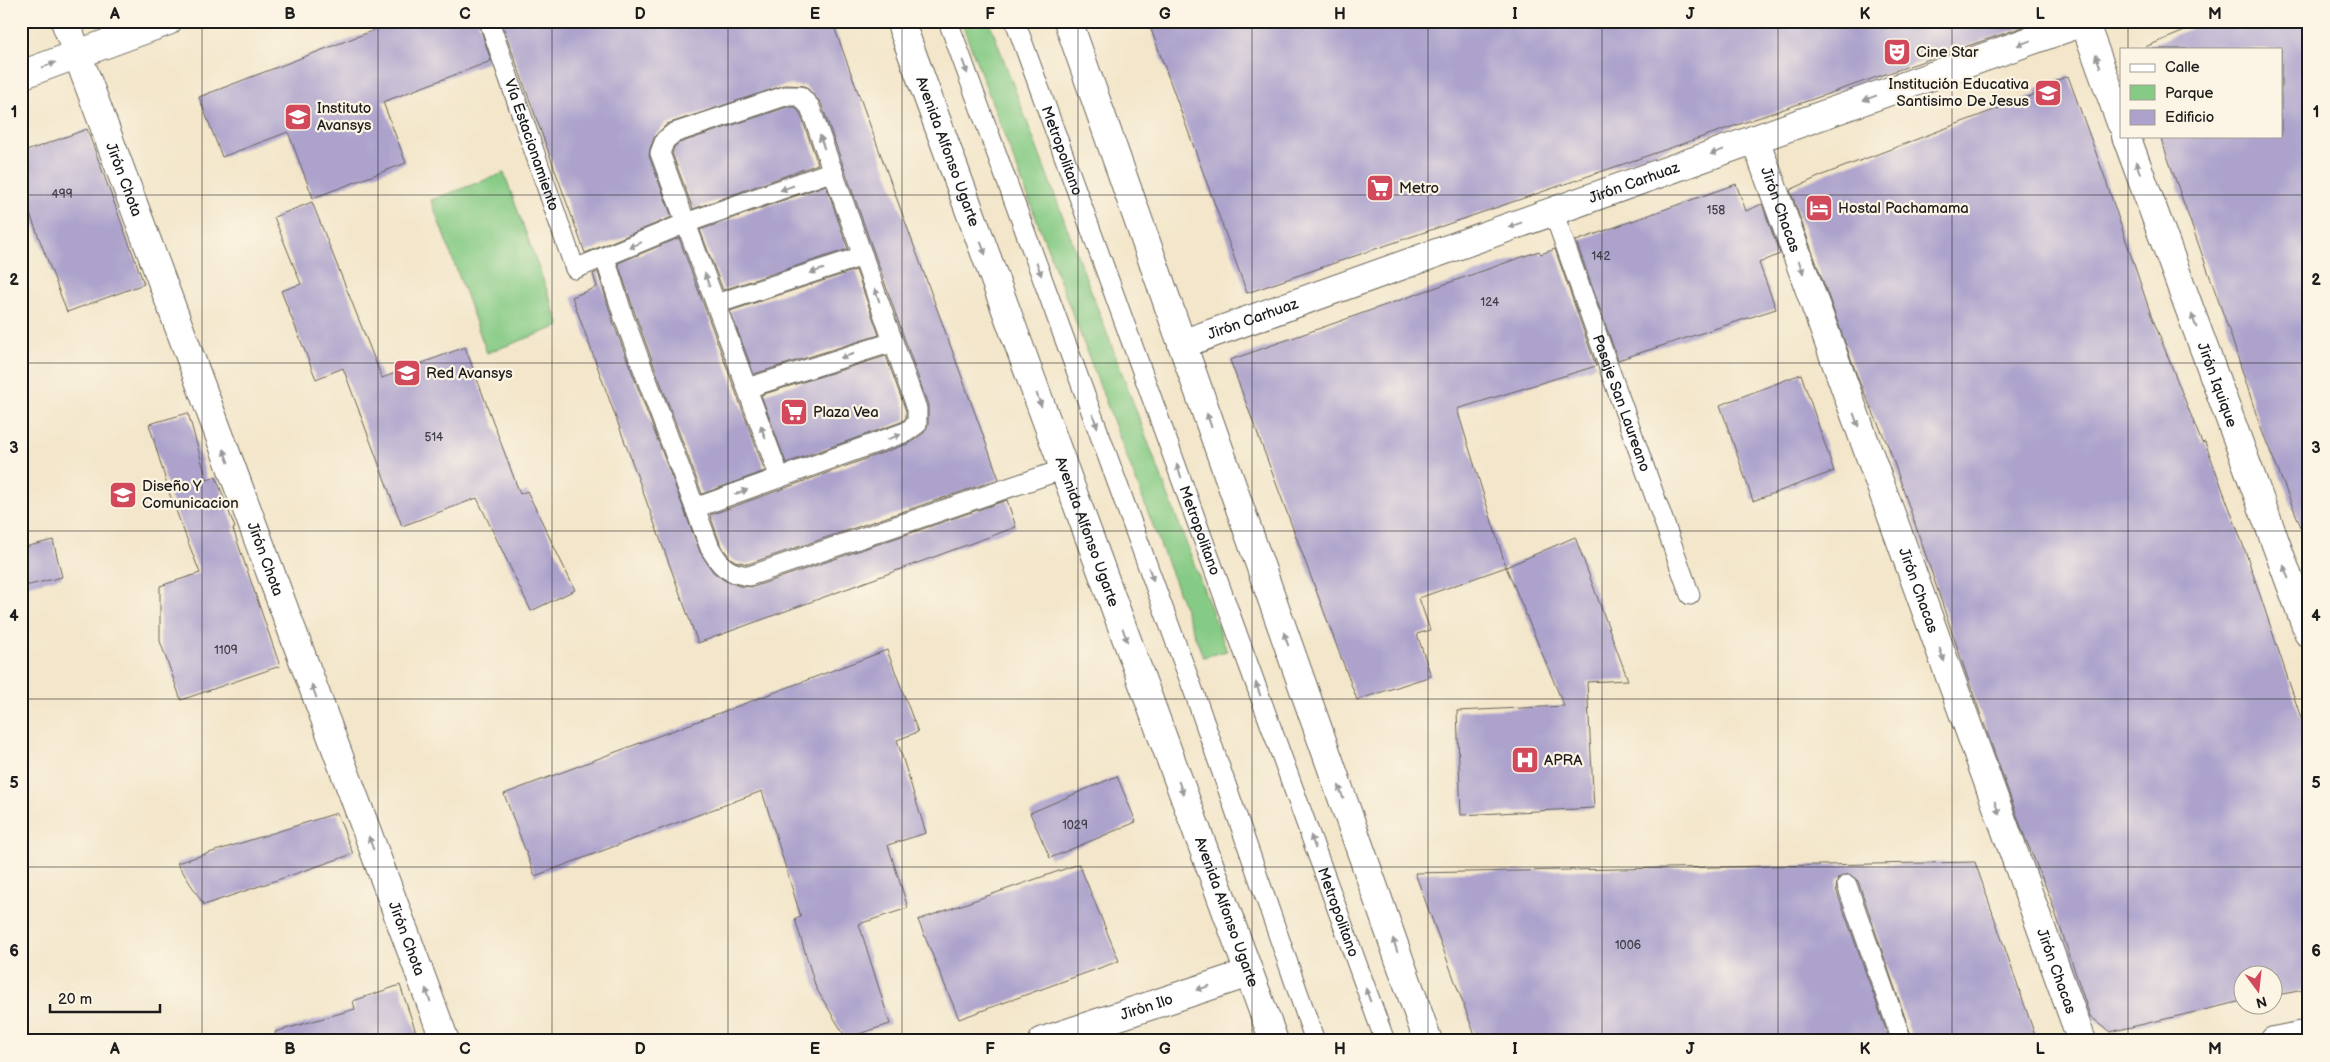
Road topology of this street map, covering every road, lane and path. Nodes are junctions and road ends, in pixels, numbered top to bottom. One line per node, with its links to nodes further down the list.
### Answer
1 (64, 21): 9 (street, Jirón Chota)
2 (168, 21): 9 (street)
3 (490, 21): 18 (lane, Vía Estacionamiento)
4 (900, 21): 23 (street, Avenida Alfonso Ugarte, one-way to 23)
5 (948, 21): 34 (lane, one-way to 34)
6 (1015, 21): 35 (lane, Metropolitano, one-way to 6)
7 (1068, 21): 21 (street)
8 (2085, 22): 11 (street, one-way to 8); 13 (street, Jirón Carhuaz, one-way to 13)
9 (76, 54): 10 (street, one-way to 9); 31 (street, Jirón Chota, one-way to 9)
10 (21, 75)
11 (2120, 121)
12 (2127, 138): 27 (street, Jirón Iquique, one-way to 12)
13 (1754, 139): 15 (street, Jirón Carhuaz, one-way to 15); 38 (street, Jirón Chacas, one-way to 38)
14 (833, 172): 16 (lane, one-way to 16); 16 (lane, one-way to 16); 17 (lane)
15 (1553, 211): 21 (street, Jirón Carhuaz, one-way to 21); 26 (lane, Pasaje San Laureano)
16 (686, 223): 18 (lane, one-way to 18); 19 (lane, one-way to 16)
17 (863, 256): 19 (lane, one-way to 19); 20 (lane, one-way to 17)
18 (605, 258): 25 (lane)
19 (716, 304): 22 (lane)
20 (893, 342): 22 (lane, one-way to 22); 24 (lane, one-way to 20)
21 (1182, 344): 36 (street, one-way to 21)
22 (747, 388): 24 (lane, one-way to 22)
23 (1064, 469): 25 (lane); 29 (street, Avenida Alfonso Ugarte, one-way to 29)
24 (780, 478): 25 (lane, one-way to 24)
25 (695, 508)
26 (1690, 595)
27 (2309, 634)
28 (1847, 884): 37 (lane)
29 (1249, 973): 32 (street, Jirón Ilo, one-way to 32); 33 (street, Avenida Alfonso Ugarte)
30 (2309, 1034): 39 (street)
31 (445, 1041)
32 (1043, 1041)
33 (1274, 1041)
34 (1315, 1041)
35 (1385, 1041)
36 (1428, 1041)
37 (1902, 1041)
38 (2082, 1041)
39 (2274, 1041)

